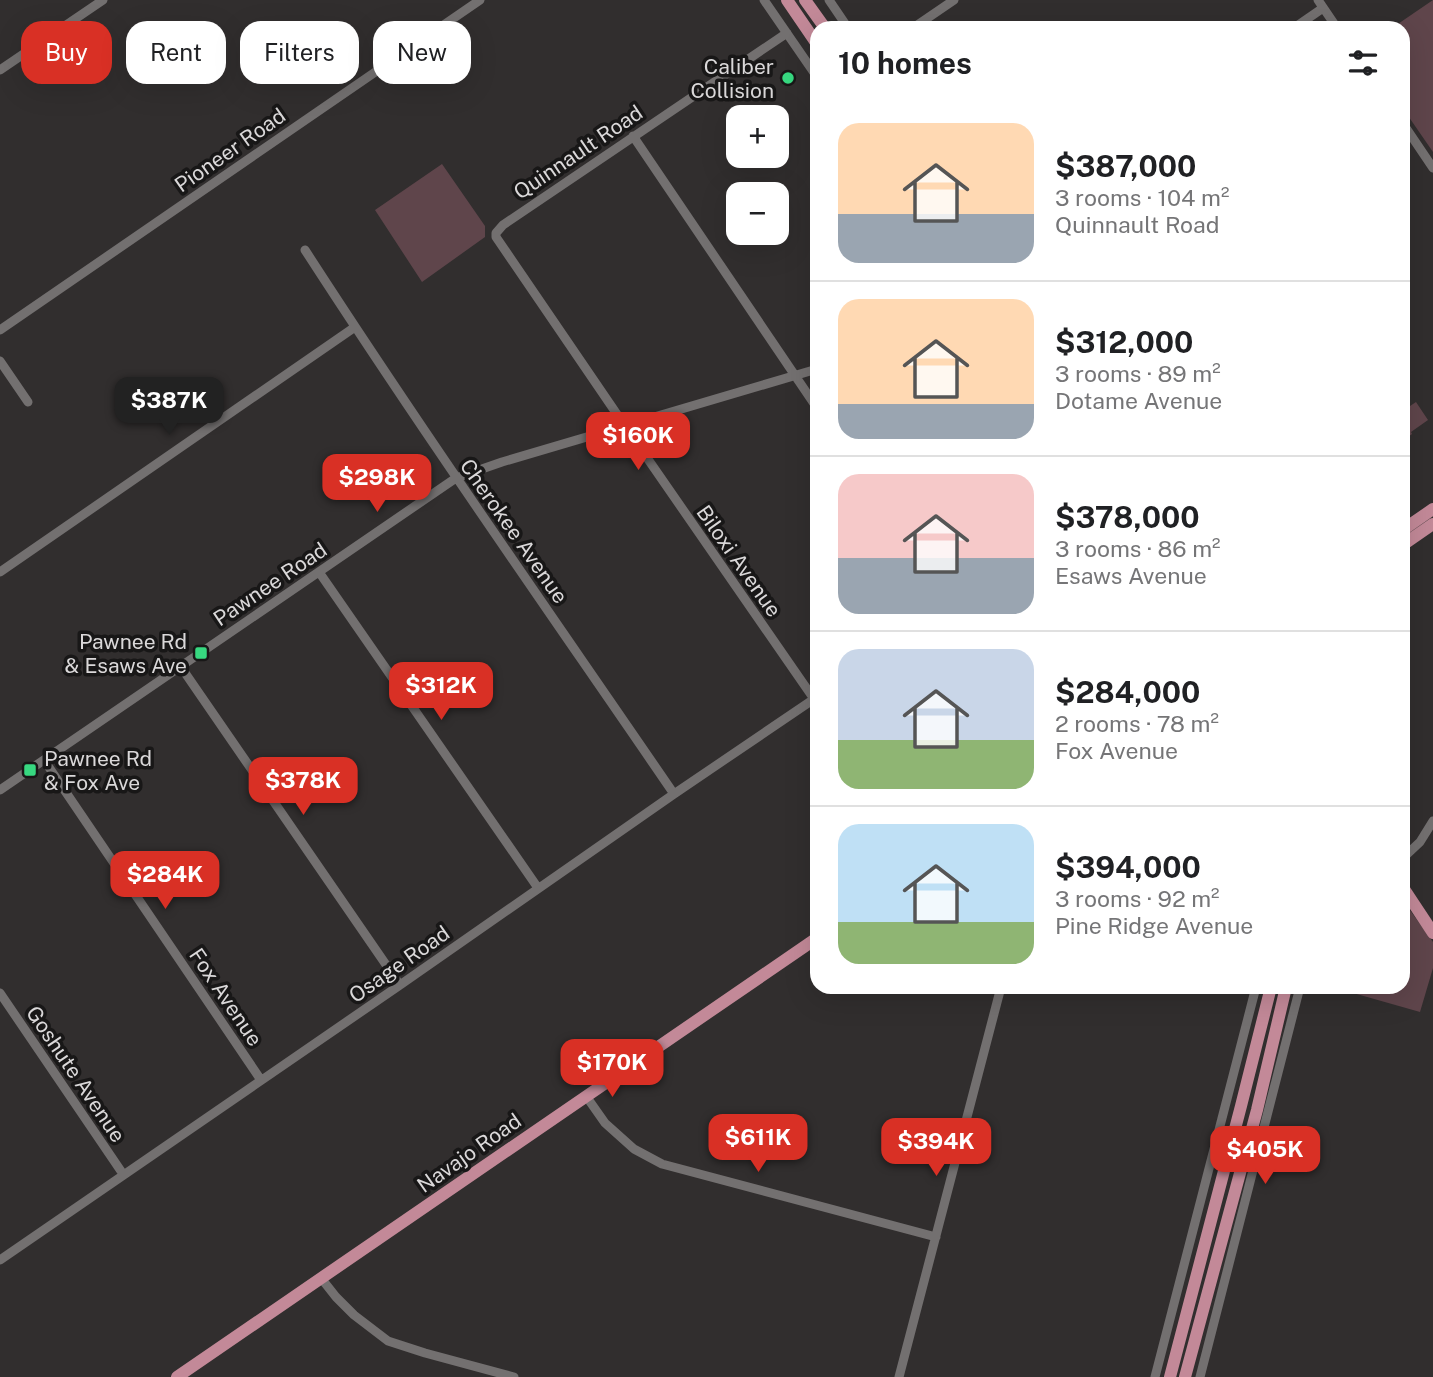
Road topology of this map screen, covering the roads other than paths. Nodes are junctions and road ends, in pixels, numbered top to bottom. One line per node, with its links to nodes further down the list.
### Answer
1 (103, 0): 17 (street)
2 (480, 0): 24 (street, Pioneer Road)
3 (764, 0): 14 (street)
4 (787, 0): 15 (main road)
5 (805, 0): 9 (main road)
6 (829, 0): 10 (street)
7 (954, 0): 11 (street)
8 (1320, 4): 12 (street); 13 (street)
9 (820, 21)
10 (843, 21)
11 (923, 21)
12 (1302, 21)
13 (1332, 21)
14 (787, 33): 16 (street); 19 (street, Quinnault Road)
15 (810, 34)
16 (810, 67)
17 (0, 70)
18 (1410, 134): 20 (street)
19 (633, 136): 21 (street, Quinnault Road); 27 (street)
20 (1433, 168)
21 (496, 233): 30 (street, Biloxi Avenue)
22 (305, 250): 23 (street, Cherokee Avenue)
23 (355, 327): 31 (street, Cherokee Avenue); 36 (street)
24 (0, 330)
25 (0, 361): 29 (street)
26 (810, 371): 27 (street, Pawnee Road)
27 (796, 376): 28 (street); 30 (street, Pawnee Road)
28 (810, 397)
29 (28, 402)
30 (625, 426): 31 (street, Pawnee Road); 39 (street, Biloxi Avenue)
31 (456, 478): 37 (street, Pawnee Road); 43 (street, Cherokee Avenue)
32 (1433, 509): 34 (main road)
33 (1433, 524): 35 (main road)
34 (1410, 525)
35 (1410, 540)
36 (0, 572)
37 (319, 572): 38 (street, Pawnee Road); 46 (street)
38 (181, 667): 41 (street, Pawnee Road); 50 (street)
39 (810, 689)
40 (810, 702): 43 (street, Osage Road)
41 (44, 760): 42 (street, Pawnee Road); 57 (street, Fox Avenue)
42 (0, 790)
43 (674, 794): 46 (street, Osage Road)
44 (1433, 821): 45 (street)
45 (1410, 851)
46 (538, 888): 50 (street, Osage Road)
47 (1410, 898): 48 (main road)
48 (1433, 933)
49 (810, 943): 58 (main road, Navajo Road)
50 (400, 985): 57 (street, Osage Road)
51 (0, 993): 59 (street, Goshute Avenue)
52 (999, 994): 60 (street)
53 (1254, 994): 66 (street)
54 (1268, 994): 67 (main road)
55 (1284, 994): 68 (main road)
56 (1298, 994): 69 (street)
57 (261, 1080): 59 (street, Osage Road)
58 (586, 1096): 60 (street); 62 (main road, Navajo Road)
59 (123, 1174): 61 (street, Osage Road)
60 (936, 1237): 65 (street)
61 (0, 1260)
62 (321, 1278): 63 (main road, Navajo Road); 64 (street)
63 (177, 1377)
64 (514, 1377)
65 (899, 1377)
66 (1155, 1377)
67 (1170, 1377)
68 (1185, 1377)
69 (1200, 1377)

